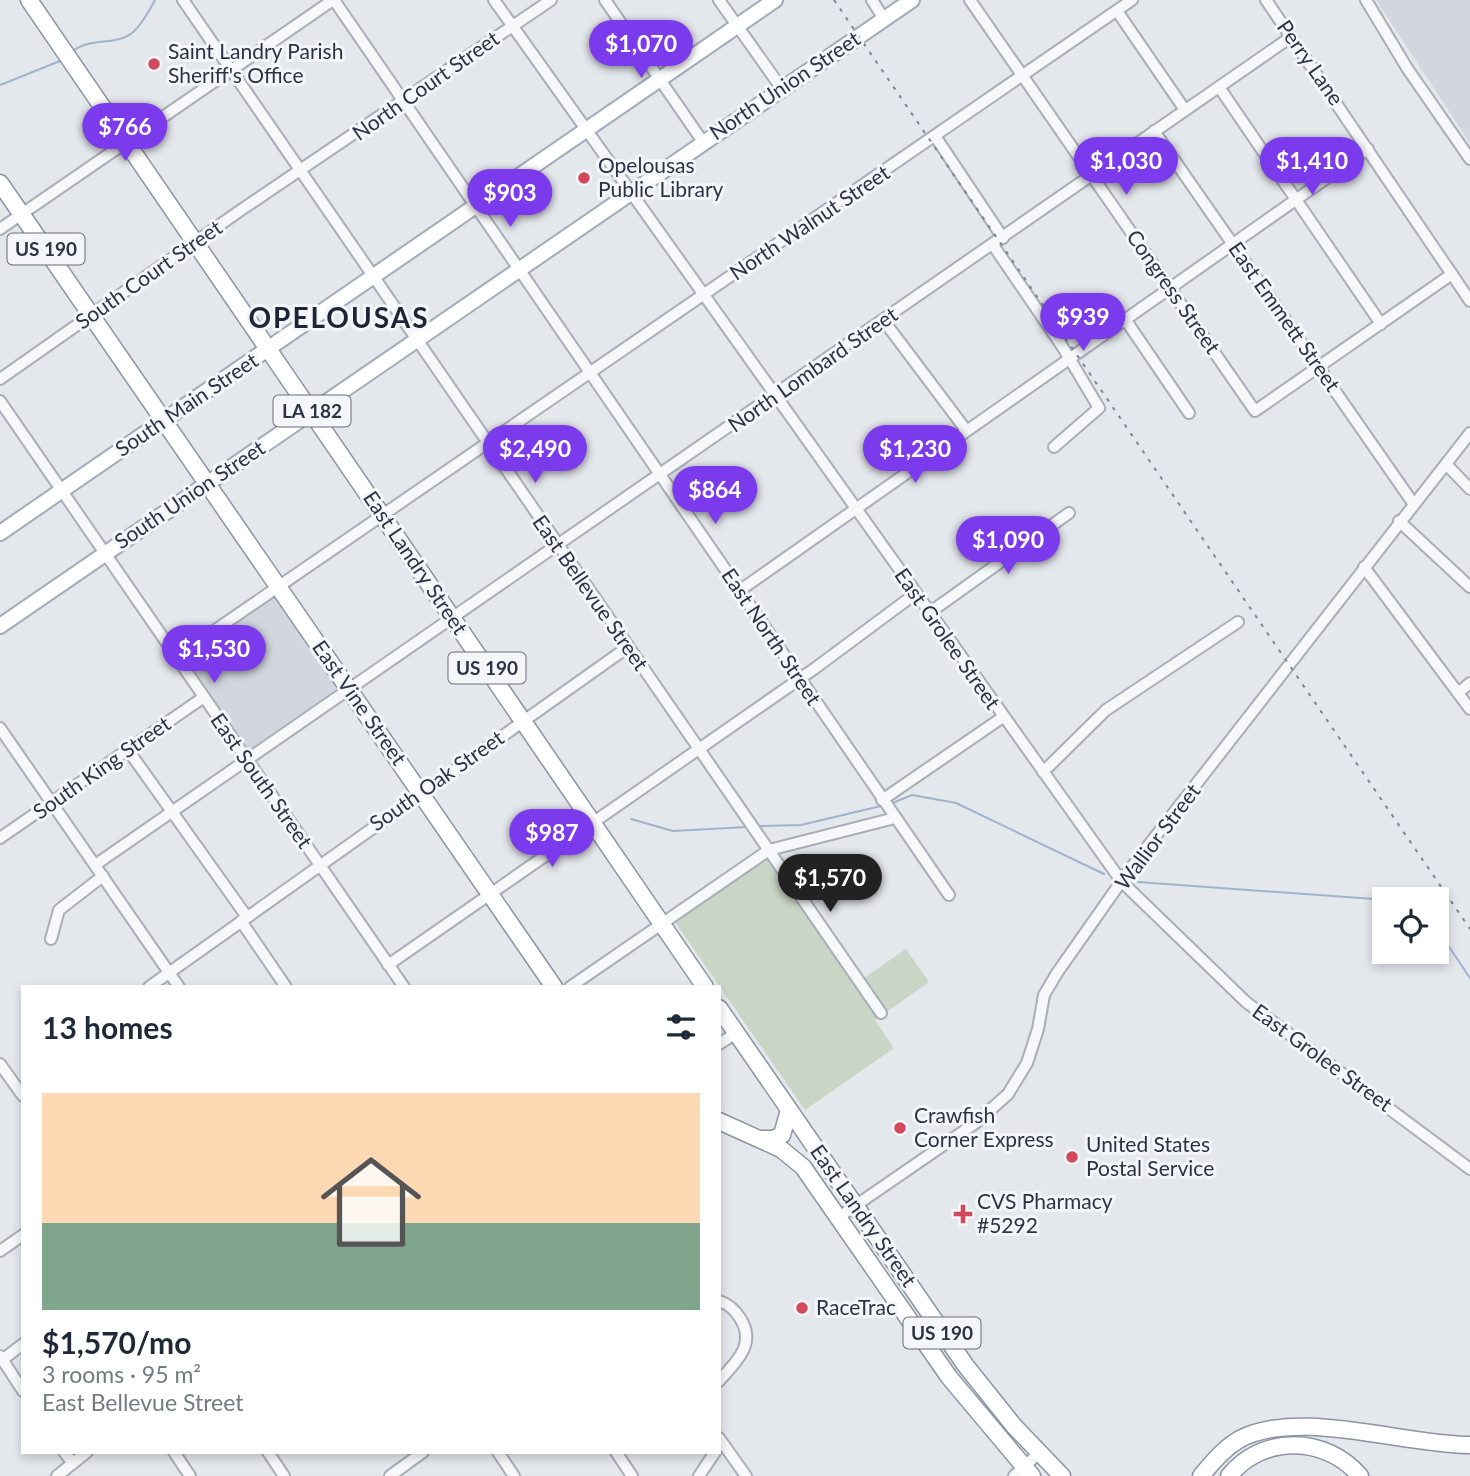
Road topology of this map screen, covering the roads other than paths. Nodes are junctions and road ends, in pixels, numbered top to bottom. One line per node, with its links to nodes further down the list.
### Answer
1 (29, 0): 30 (highway, US 190)
2 (183, 0): 20 (street, East Bellevue Street)
3 (334, 0): 20 (street); 25 (street, East North Street)
4 (494, 0): 18 (street, East Grolee Street)
5 (551, 0): 18 (street, North Court Street)
6 (605, 0): 22 (street)
7 (719, 0): 17 (street)
8 (775, 0): 17 (main road, South Main Street)
9 (872, 0): 16 (street)
10 (912, 0): 16 (main road, North Union Street / LA 182)
11 (970, 0): 21 (street, Congress Street)
12 (1132, 0): 15 (street, North Walnut Street)
13 (1266, 0): 19 (street, Perry Lane)
14 (1366, 0): 33 (street)
15 (1117, 10): 21 (street, North Walnut Street); 26 (street)
16 (884, 19): 24 (main road, North Union Street / LA 182)
17 (737, 26): 22 (main road, South Main Street); 24 (street)
18 (512, 27): 25 (street, North Court Street); 27 (street, East Grolee Street)
19 (1291, 37): 23 (street, North Lombard Street); 32 (street, Perry Lane)
20 (231, 70): 30 (street); 34 (street, East Bellevue Street)
21 (1022, 76): 29 (street, North Walnut Street); 35 (street, Congress Street)
22 (660, 80): 27 (main road, South Main Street); 31 (street)
23 (1219, 87): 26 (street, North Lombard Street); 38 (street)
24 (782, 89): 31 (main road, North Union Street / LA 182)
25 (404, 102): 34 (street, North Court Street); 39 (street, East North Street)
26 (1185, 110): 28 (street, North Lombard Street)
27 (586, 131): 37 (street, East Grolee Street); 39 (main road, South Main Street)
28 (1154, 131): 35 (street, North Lombard Street); 44 (street, East Emmett Street)
29 (935, 136): 42 (street); 49 (street, North Walnut Street)
30 (128, 142): 40 (street); 43 (highway, US 190)
31 (704, 142): 37 (main road, North Union Street / LA 182)
32 (1368, 149): 38 (street); 46 (street, Perry Lane)
33 (1470, 159)
34 (300, 172): 43 (street, South Court Street); 47 (street, East Bellevue Street)
35 (1091, 175): 42 (street, North Lombard Street); 48 (street, Congress Street)
36 (0, 183): 40 (highway, US 190)
37 (630, 192): 45 (main road, North Union Street / LA 182); 49 (street, East Grolee Street)
38 (1295, 199): 44 (street); 54 (street)
39 (476, 206): 45 (street, East North Street); 47 (main road, South Main Street)
40 (22, 214): 41 (street); 51 (highway, US 190)
41 (0, 229)
42 (998, 241): 53 (street, North Lombard Street); 57 (street)
43 (196, 244): 51 (street, South Court Street); 56 (highway, East Landry Street / US 190)
44 (1231, 244): 48 (street); 58 (street, East Emmett Street)
45 (518, 268): 55 (main road, North Union Street / LA 182); 59 (street, East North Street)
46 (1452, 274): 50 (street, Perry Lane); 54 (street)
47 (373, 276): 55 (street, East Bellevue Street); 56 (main road, South Main Street)
48 (1170, 287): 52 (street); 58 (street, Congress Street)
49 (703, 296): 59 (street, North Walnut Street); 61 (street, East Grolee Street)
50 (1470, 301)
51 (92, 316): 60 (street, South Court Street); 65 (highway, East Vine Street / US 190)
52 (1125, 319): 57 (street); 64 (street)
53 (884, 321): 61 (street, North Lombard Street); 66 (street)
54 (1381, 324): 58 (street)
55 (416, 339): 63 (main road, South Union Street / LA 182); 68 (street, East Bellevue Street)
56 (268, 349): 63 (highway, East Landry Street / US 190); 65 (main road, South Main Street)
57 (1072, 356): 66 (street); 69 (street)
58 (1318, 366): 75 (street, East Emmett Street)
59 (589, 374): 68 (street, North Walnut Street); 71 (street, East North Street)
60 (0, 379)
61 (774, 397): 71 (street, North Lombard Street); 76 (street, East Grolee Street)
62 (0, 401): 74 (street, East South Street)
63 (312, 411): 72 (main road, South Union Street / LA 182); 78 (highway, East Landry Street / US 190)
64 (1189, 412)
65 (164, 421): 72 (highway, East Vine Street / US 190); 74 (main road, South Main Street)
66 (966, 430): 76 (street)
67 (1470, 433): 70 (street, Wallior Street)
68 (487, 444): 78 (street, North Walnut Street); 81 (street, East Bellevue Street)
69 (1054, 447)
70 (1446, 464): 73 (street); 75 (street, Wallior Street)
71 (660, 475): 81 (street, North Lombard Street); 86 (street, East North Street)
72 (208, 483): 82 (main road, South Union Street / LA 182); 84 (highway, East Vine Street / US 190)
73 (1470, 489)
74 (62, 491): 80 (main road, South Main Street); 82 (street, East South Street)
75 (1413, 503): 79 (street, Wallior Street)
76 (856, 510): 86 (street); 87 (street, East Grolee Street)
77 (1069, 513): 88 (street)
78 (383, 516): 84 (street, North Walnut Street); 89 (highway, East Landry Street / US 190)
79 (1399, 521): 83 (street, Wallior Street); 85 (street)
80 (0, 533)
81 (558, 546): 89 (street, North Lombard Street); 92 (street, East Bellevue Street)
82 (104, 554): 91 (main road, South Union Street / LA 182); 93 (street, East South Street)
83 (1364, 567): 97 (street); 117 (street, Wallior Street)
84 (278, 587): 93 (street, North Walnut Street); 96 (highway, East Vine Street / US 190)
85 (1470, 587)
86 (739, 591): 94 (street, East North Street)
87 (915, 594): 88 (street, East Grolee Street); 94 (street)
88 (929, 613): 100 (street, East Grolee Street)
89 (453, 618): 96 (street, North Lombard Street); 101 (highway, East Landry Street / US 190)
90 (1238, 622): 106 (street)
91 (1, 624)
92 (628, 647): 101 (street, South Oak Street); 104 (street, East Bellevue Street)
93 (176, 657): 98 (street, East South Street)
94 (799, 679): 104 (street); 109 (street, East North Street)
95 (1470, 683): 97 (street)
96 (349, 690): 105 (street, North Lombard Street); 107 (highway, East Vine Street / US 190)
97 (1458, 693): 99 (street)
98 (204, 697): 103 (street, South King Street); 105 (street, East South Street)
99 (1470, 709)
100 (1003, 718): 106 (street, East Grolee Street); 109 (street)
101 (522, 720): 107 (street, South Oak Street); 111 (highway, East Landry Street / US 190)
102 (0, 728): 108 (street)
103 (128, 750): 108 (street, South King Street); 110 (street)
104 (699, 750): 111 (street); 113 (street, East Bellevue Street)
105 (247, 760): 110 (street, North Lombard Street); 115 (street, East South Street)
106 (1043, 772): 117 (street, East Grolee Street)
107 (420, 793): 115 (street, South Oak Street); 118 (highway, East Vine Street / US 190)
108 (52, 802): 112 (street, South King Street); 114 (street)
109 (888, 807): 113 (street); 119 (street, East North Street)
110 (172, 811): 114 (street, North Lombard Street); 120 (street)
111 (593, 822): 118 (street); 121 (highway, East Landry Street / US 190)
112 (0, 838)
113 (769, 850): 121 (street); 133 (street, East Bellevue Street)
114 (95, 865): 116 (street)
115 (320, 865): 120 (street, South Oak Street); 123 (street, East South Street)
116 (103, 876): 122 (street); 124 (street)
117 (1122, 882): 141 (street, East Grolee Street); 142 (street, Wallior Street)
118 (489, 893): 123 (street); 129 (highway, East Vine Street / US 190)
119 (949, 895)
120 (244, 919): 124 (street, South Oak Street); 127 (street)
121 (662, 923): 130 (street); 131 (highway, East Landry Street / US 190)
122 (51, 939)
123 (388, 965): 128 (street, East South Street)
124 (169, 973): 125 (street, South Oak Street); 126 (street)
125 (152, 985)
126 (178, 985)
127 (285, 985)
128 (403, 985)
129 (553, 985)
130 (573, 985)
131 (704, 985)
132 (721, 1011): 134 (highway, East Landry Street / US 190)
133 (881, 1013)
134 (736, 1033): 135 (street); 138 (highway, East Landry Street / US 190)
135 (721, 1043)
136 (0, 1064): 137 (street)
137 (18, 1079)
138 (789, 1110): 140 (highway); 142 (highway, East Landry Street / US 190)
139 (721, 1122): 140 (highway, US 190)
140 (762, 1139): 143 (highway, US 190)
141 (1470, 1169)
142 (856, 1205): 143 (street, Wallior Street); 153 (highway, East Landry Street / US 190)
143 (839, 1217): 163 (highway, US 190)
144 (21, 1236): 145 (street)
145 (0, 1251)
146 (721, 1302): 149 (street)
147 (21, 1346): 148 (street)
148 (1, 1358): 150 (street)
149 (721, 1379)
150 (21, 1388)
151 (721, 1443): 171 (street)
152 (1470, 1444): 173 (highway)
153 (1039, 1453): 163 (street); 172 (highway, US 190)
154 (66, 1454): 162 (street)
155 (85, 1454): 162 (street)
156 (175, 1454): 165 (street)
157 (269, 1454): 166 (street)
158 (420, 1454): 167 (street)
159 (499, 1454): 168 (street)
160 (617, 1454): 169 (street)
161 (714, 1454): 170 (street)
162 (73, 1464): 164 (street)
163 (1023, 1473)
164 (57, 1476)
165 (190, 1476)
166 (284, 1476)
167 (390, 1476)
168 (514, 1476)
169 (632, 1476)
170 (699, 1476)
171 (746, 1476)
172 (1062, 1476)
173 (1202, 1476)
174 (1230, 1476): 175 (highway)
175 (1360, 1476)

